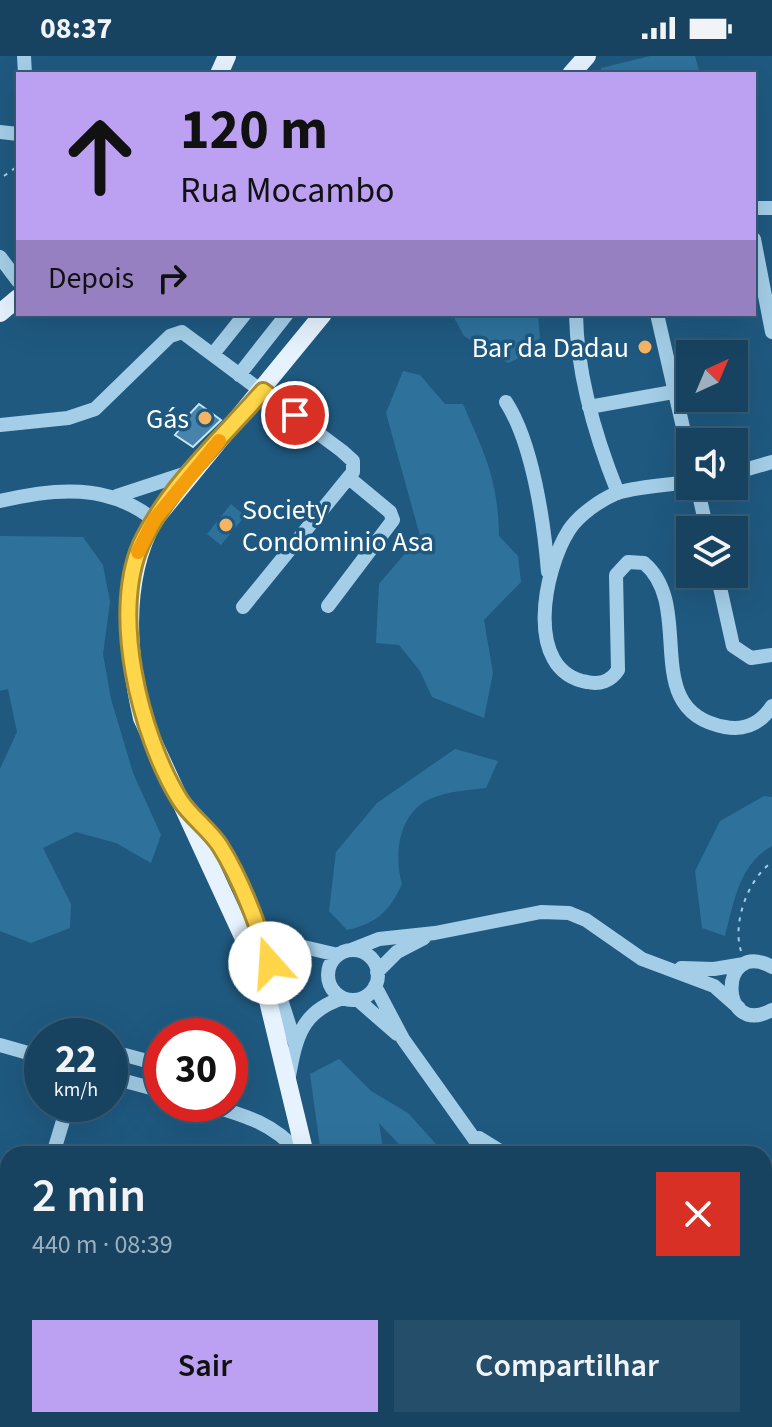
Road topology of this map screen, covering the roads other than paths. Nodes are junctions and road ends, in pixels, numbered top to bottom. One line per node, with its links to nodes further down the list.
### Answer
1 (765, 255): 13 (street)
2 (0, 257): 3 (street)
3 (16, 278)
4 (16, 283): 5 (main road)
5 (0, 297)
6 (16, 300): 7 (main road)
7 (0, 313)
8 (243, 316): 14 (street)
9 (285, 316): 15 (street)
10 (321, 316): 16 (main road)
11 (576, 316): 19 (street)
12 (657, 316): 17 (street)
13 (772, 332)
14 (213, 354): 15 (street); 20 (street)
15 (239, 375): 16 (street)
16 (263, 391): 24 (main road); 25 (street)
17 (673, 392): 19 (street); 21 (street)
18 (506, 402): 31 (street)
19 (589, 407): 27 (street)
20 (0, 425)
21 (682, 428)
22 (772, 462): 23 (street)
23 (748, 469)
24 (193, 471): 28 (street); 30 (main road)
25 (351, 475): 33 (street); 34 (street)
26 (676, 484): 27 (street)
27 (618, 493): 31 (street)
28 (117, 496): 29 (street); 30 (street)
29 (0, 501)
30 (154, 520): 37 (main road)
31 (549, 585): 36 (street)
32 (720, 588): 35 (street)
33 (328, 606)
34 (243, 607)
35 (772, 655)
36 (772, 706)
37 (181, 802): 39 (street); 52 (main road)
38 (435, 933): 40 (street); 42 (street); 44 (street)
39 (261, 937): 40 (street); 49 (street)
40 (345, 953): 44 (street); 45 (street)
41 (746, 964): 42 (street); 43 (street); 46 (street)
42 (665, 966): 46 (street)
43 (772, 967)
44 (376, 979): 45 (street); 48 (street)
45 (350, 999): 48 (street); 49 (street)
46 (739, 1008): 47 (street)
47 (772, 1010)
48 (403, 1039): 55 (street)
49 (295, 1043): 52 (street)
50 (0, 1045): 51 (street)
51 (24, 1052)
52 (288, 1080): 58 (main road)
53 (248, 1117): 57 (street)
54 (63, 1122): 56 (street)
55 (476, 1136): 59 (street); 60 (street)
56 (55, 1146)
57 (292, 1146)
58 (300, 1146)
59 (481, 1146)
60 (492, 1146)

